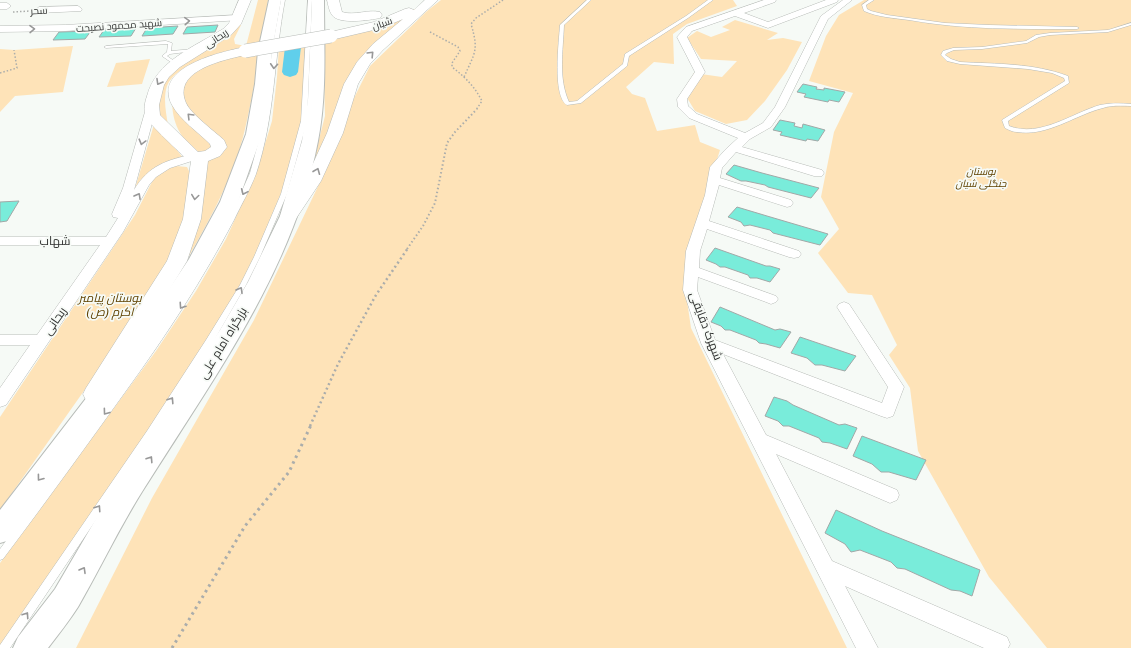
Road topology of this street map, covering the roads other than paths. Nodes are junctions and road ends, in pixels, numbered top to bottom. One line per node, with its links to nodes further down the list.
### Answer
1 (84, 0): 22 (street)
2 (245, 0): 23 (main road, ریحانی)
3 (254, 0): 27 (main road)
4 (276, 0): 52 (highway)
5 (283, 0): 55 (lane, one-way to 55)
6 (310, 0): 59 (lane, one-way to 6)
7 (318, 0): 39 (highway, بزرگراه امام علی)
8 (333, 0): 18 (main road)
9 (405, 0): 26 (main road)
10 (430, 0): 26 (main road, شیان); 39 (main road, one-way to 10)
11 (589, 0): 12 (lane)
12 (711, 0)
13 (738, 0): 19 (street)
14 (772, 0): 19 (street)
15 (834, 0): 21 (street)
16 (848, 0): 33 (street, شهرک دقایقی)
17 (872, 0): 24 (lane)
18 (389, 8)
19 (748, 8): 21 (street)
20 (39, 10): 22 (street, سحر)
21 (736, 13): 33 (street)
22 (71, 18): 23 (street, شهید محمود نصیحت, one-way to 23); 25 (street, شهید محمود نصیحت, one-way to 22)
23 (238, 18): 29 (main road, ریحانی)
24 (1131, 24): 31 (lane)
25 (0, 29)
26 (331, 34): 27 (main road); 35 (main road, ریحانی, one-way to 26, bridge)
27 (262, 45): 32 (main road)
28 (106, 47): 29 (lane)
29 (172, 58): 30 (main road, ریحانی, one-way to 30)
30 (152, 105): 32 (main road); 42 (street, ریحانی, one-way to 42)
31 (1131, 105)
32 (175, 137): 35 (main road)
33 (746, 137): 34 (street, شهرک دقایقی)
34 (734, 148): 36 (street); 37 (street, شهرک دقایقی)
35 (197, 158): 42 (street, ریحانی, one-way to 35); 52 (main road, one-way to 52)
36 (818, 174)
37 (714, 180): 38 (street); 40 (street, شهرک دقایقی)
38 (787, 203)
39 (289, 216): 57 (highway, بزرگراه امام علی, one-way to 39)
40 (702, 223): 43 (street); 44 (street, شهرک دقایقی)
41 (0, 240): 42 (street, شهاب)
42 (110, 241): 48 (street, ریحانی)
43 (794, 254)
44 (691, 270): 45 (street); 49 (street, شهرک دقایقی)
45 (771, 299)
46 (844, 307): 49 (street)
47 (0, 340): 48 (street)
48 (42, 340): 50 (street, ریحانی)
49 (709, 343): 51 (street, شهرک دقایقی)
50 (0, 401)
51 (760, 440): 53 (street); 56 (street, شهرک دقایقی)
52 (58, 454): 54 (highway, one-way to 54)
53 (890, 495)
54 (0, 531)
55 (0, 556)
56 (825, 567): 58 (street); 62 (street, شهرک دقایقی)
57 (66, 599): 60 (highway, بزرگراه امام علی); 61 (highway)
58 (999, 644)
59 (4, 648)
60 (29, 648)
61 (46, 648)
62 (867, 648)

